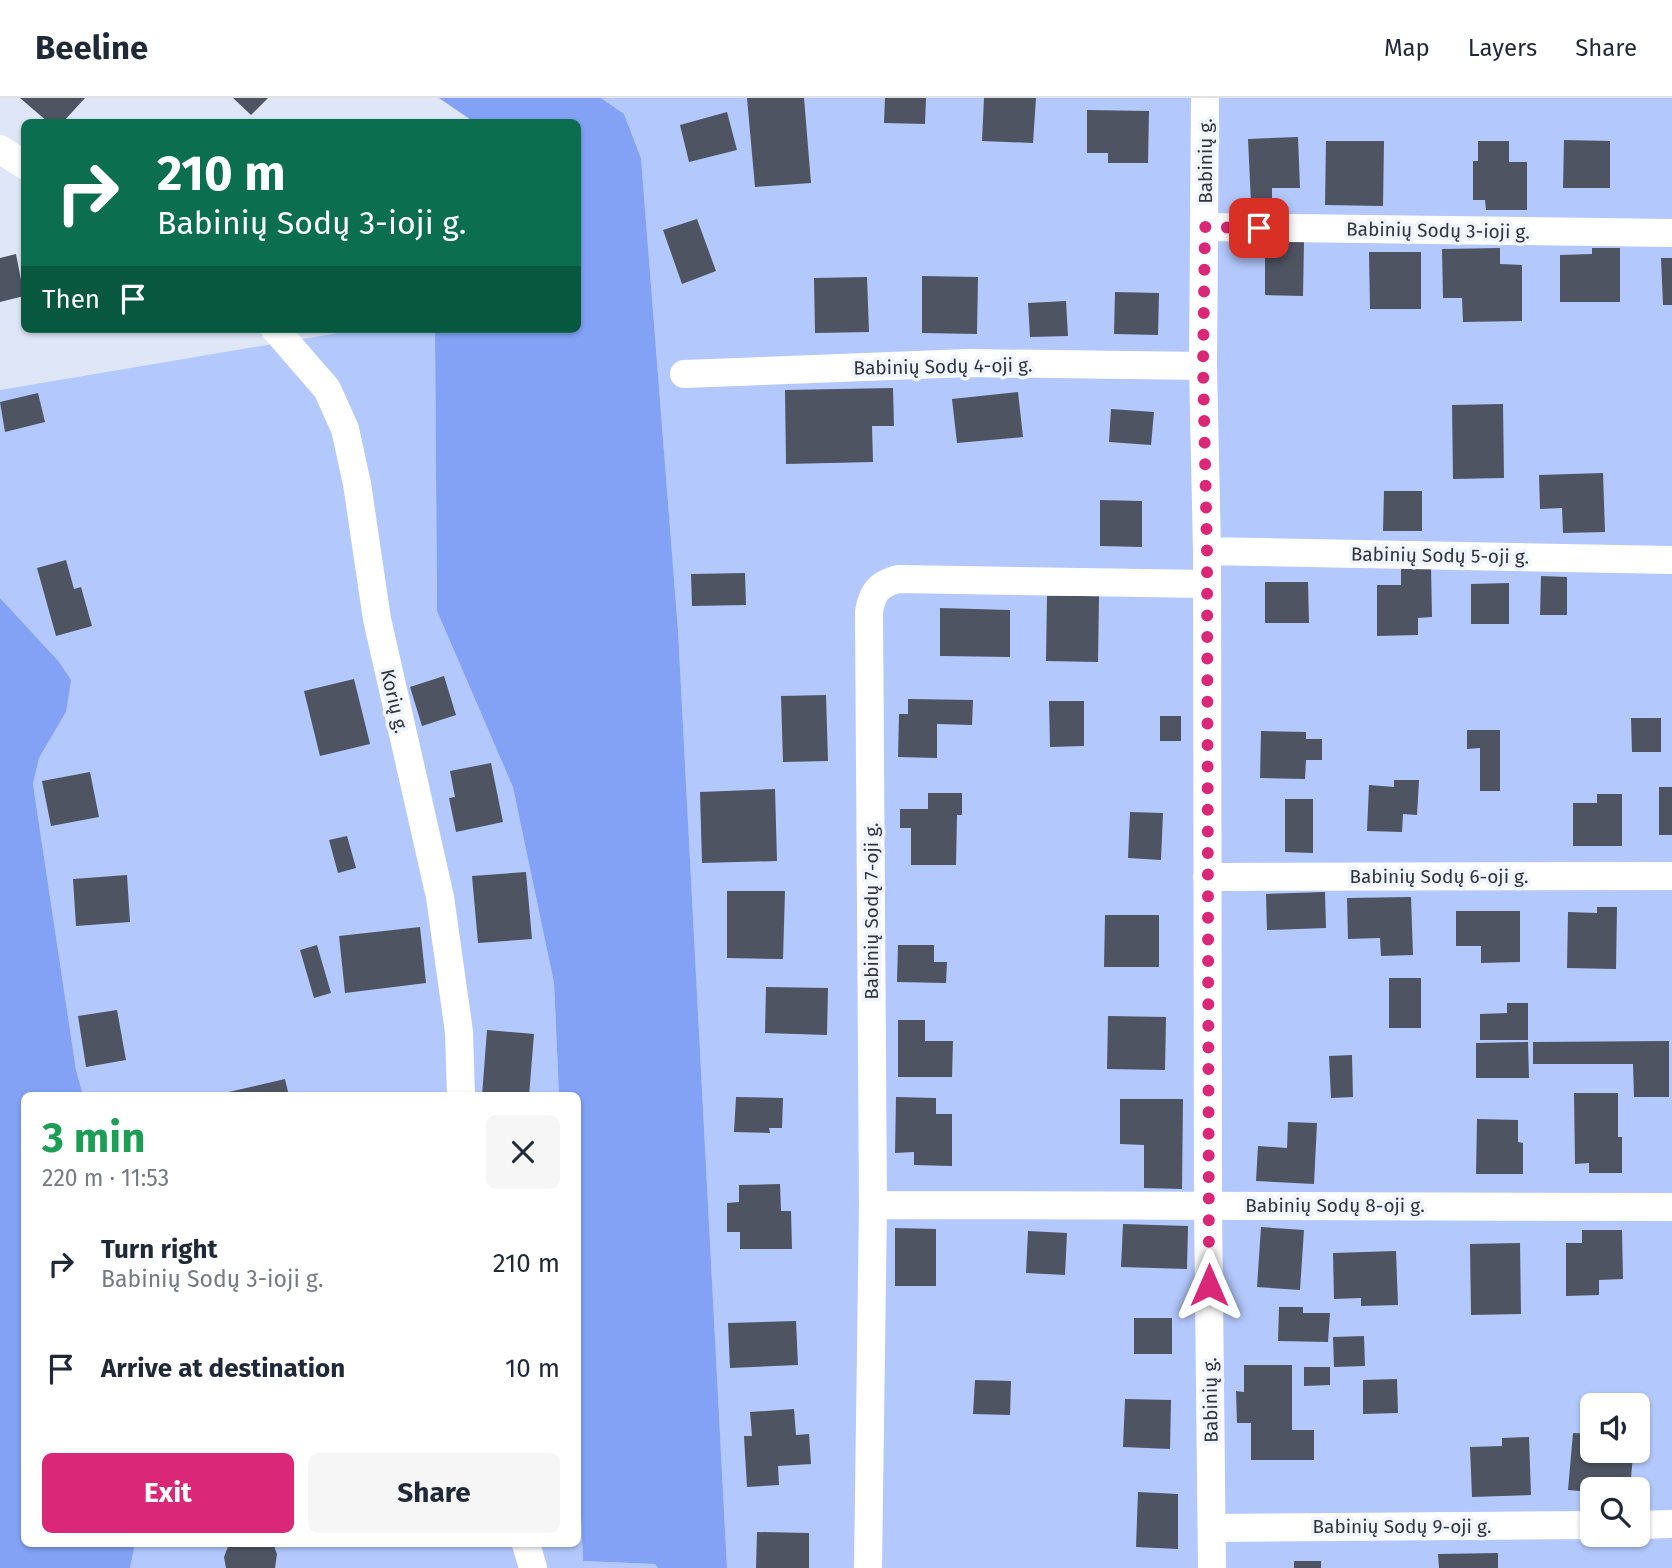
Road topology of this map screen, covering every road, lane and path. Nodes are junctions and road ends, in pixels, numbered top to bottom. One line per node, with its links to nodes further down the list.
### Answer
1 (1205, 98): 4 (street, Babinių g.)
2 (0, 149): 3 (street)
3 (21, 163)
4 (1205, 227): 5 (street, Babinių Sodų 3-ioji g.); 7 (street, Babinių g.)
5 (1672, 233)
6 (278, 333): 14 (street, Korių g.)
7 (1203, 366): 8 (street, Babinių Sodų 4-oji g.); 9 (street, Babinių g.)
8 (684, 374)
9 (1207, 551): 10 (street, Babinių Sodų 5-oji g.); 11 (street, Babinių g.)
10 (1672, 559)
11 (1207, 584): 13 (street, Babinių g.); 15 (street, Babinių Sodų 7-oji g.)
12 (1672, 876): 13 (street, Babinių Sodų 6-oji g.)
13 (1207, 877): 16 (street, Babinių g.)
14 (461, 1092)
15 (873, 1205): 16 (street, Babinių Sodų 8-oji g.); 24 (street, Babinių Sodų 7-oji g.)
16 (1208, 1205): 17 (street, Babinių Sodų 8-oji g.); 21 (street, Babinių g.)
17 (1672, 1207)
18 (1672, 1524): 20 (street)
19 (1580, 1525): 21 (street, Babinių Sodų 9-oji g.)
20 (1650, 1525)
21 (1212, 1528): 25 (street, Babinių g.)
22 (527, 1547): 23 (street)
23 (533, 1568)
24 (868, 1568)
25 (1212, 1568)

